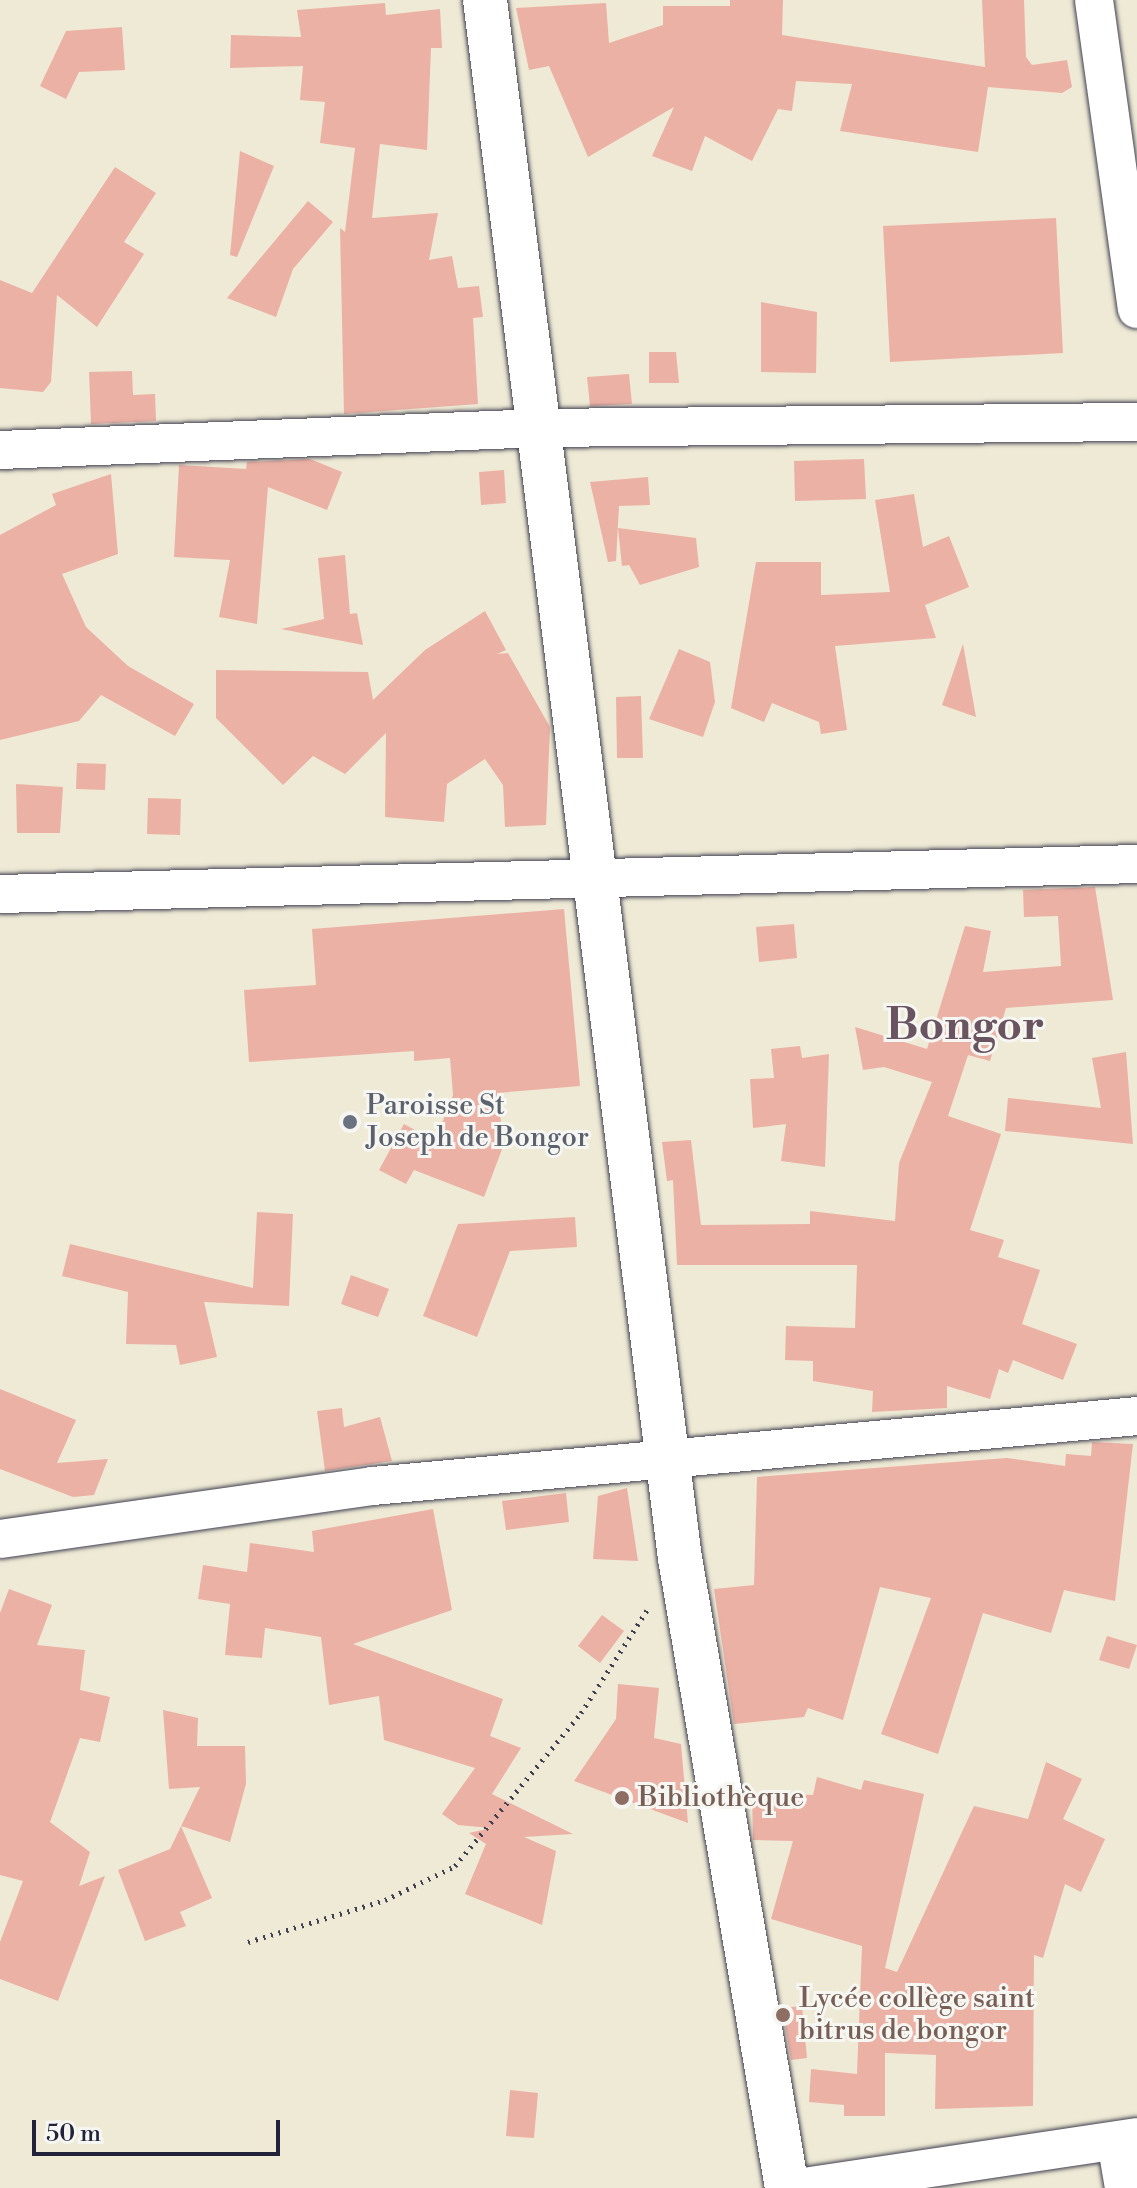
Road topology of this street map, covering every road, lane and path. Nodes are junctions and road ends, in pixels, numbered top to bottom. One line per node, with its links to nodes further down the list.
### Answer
1 (485, 0): 5 (street)
2 (1094, 0): 3 (street)
3 (1137, 309)
4 (1137, 422): 5 (street)
5 (540, 428): 6 (street); 8 (street)
6 (0, 450)
7 (1137, 864): 8 (street)
8 (589, 876): 9 (street); 11 (street)
9 (0, 894)
10 (1137, 1416): 11 (street)
11 (670, 1457): 12 (street); 13 (street)
12 (0, 1539)
13 (680, 1558): 14 (path); 16 (street)
14 (248, 1942)
15 (1126, 2139): 17 (street); 18 (street)
16 (787, 2188)
17 (797, 2188)
18 (1124, 2188)

